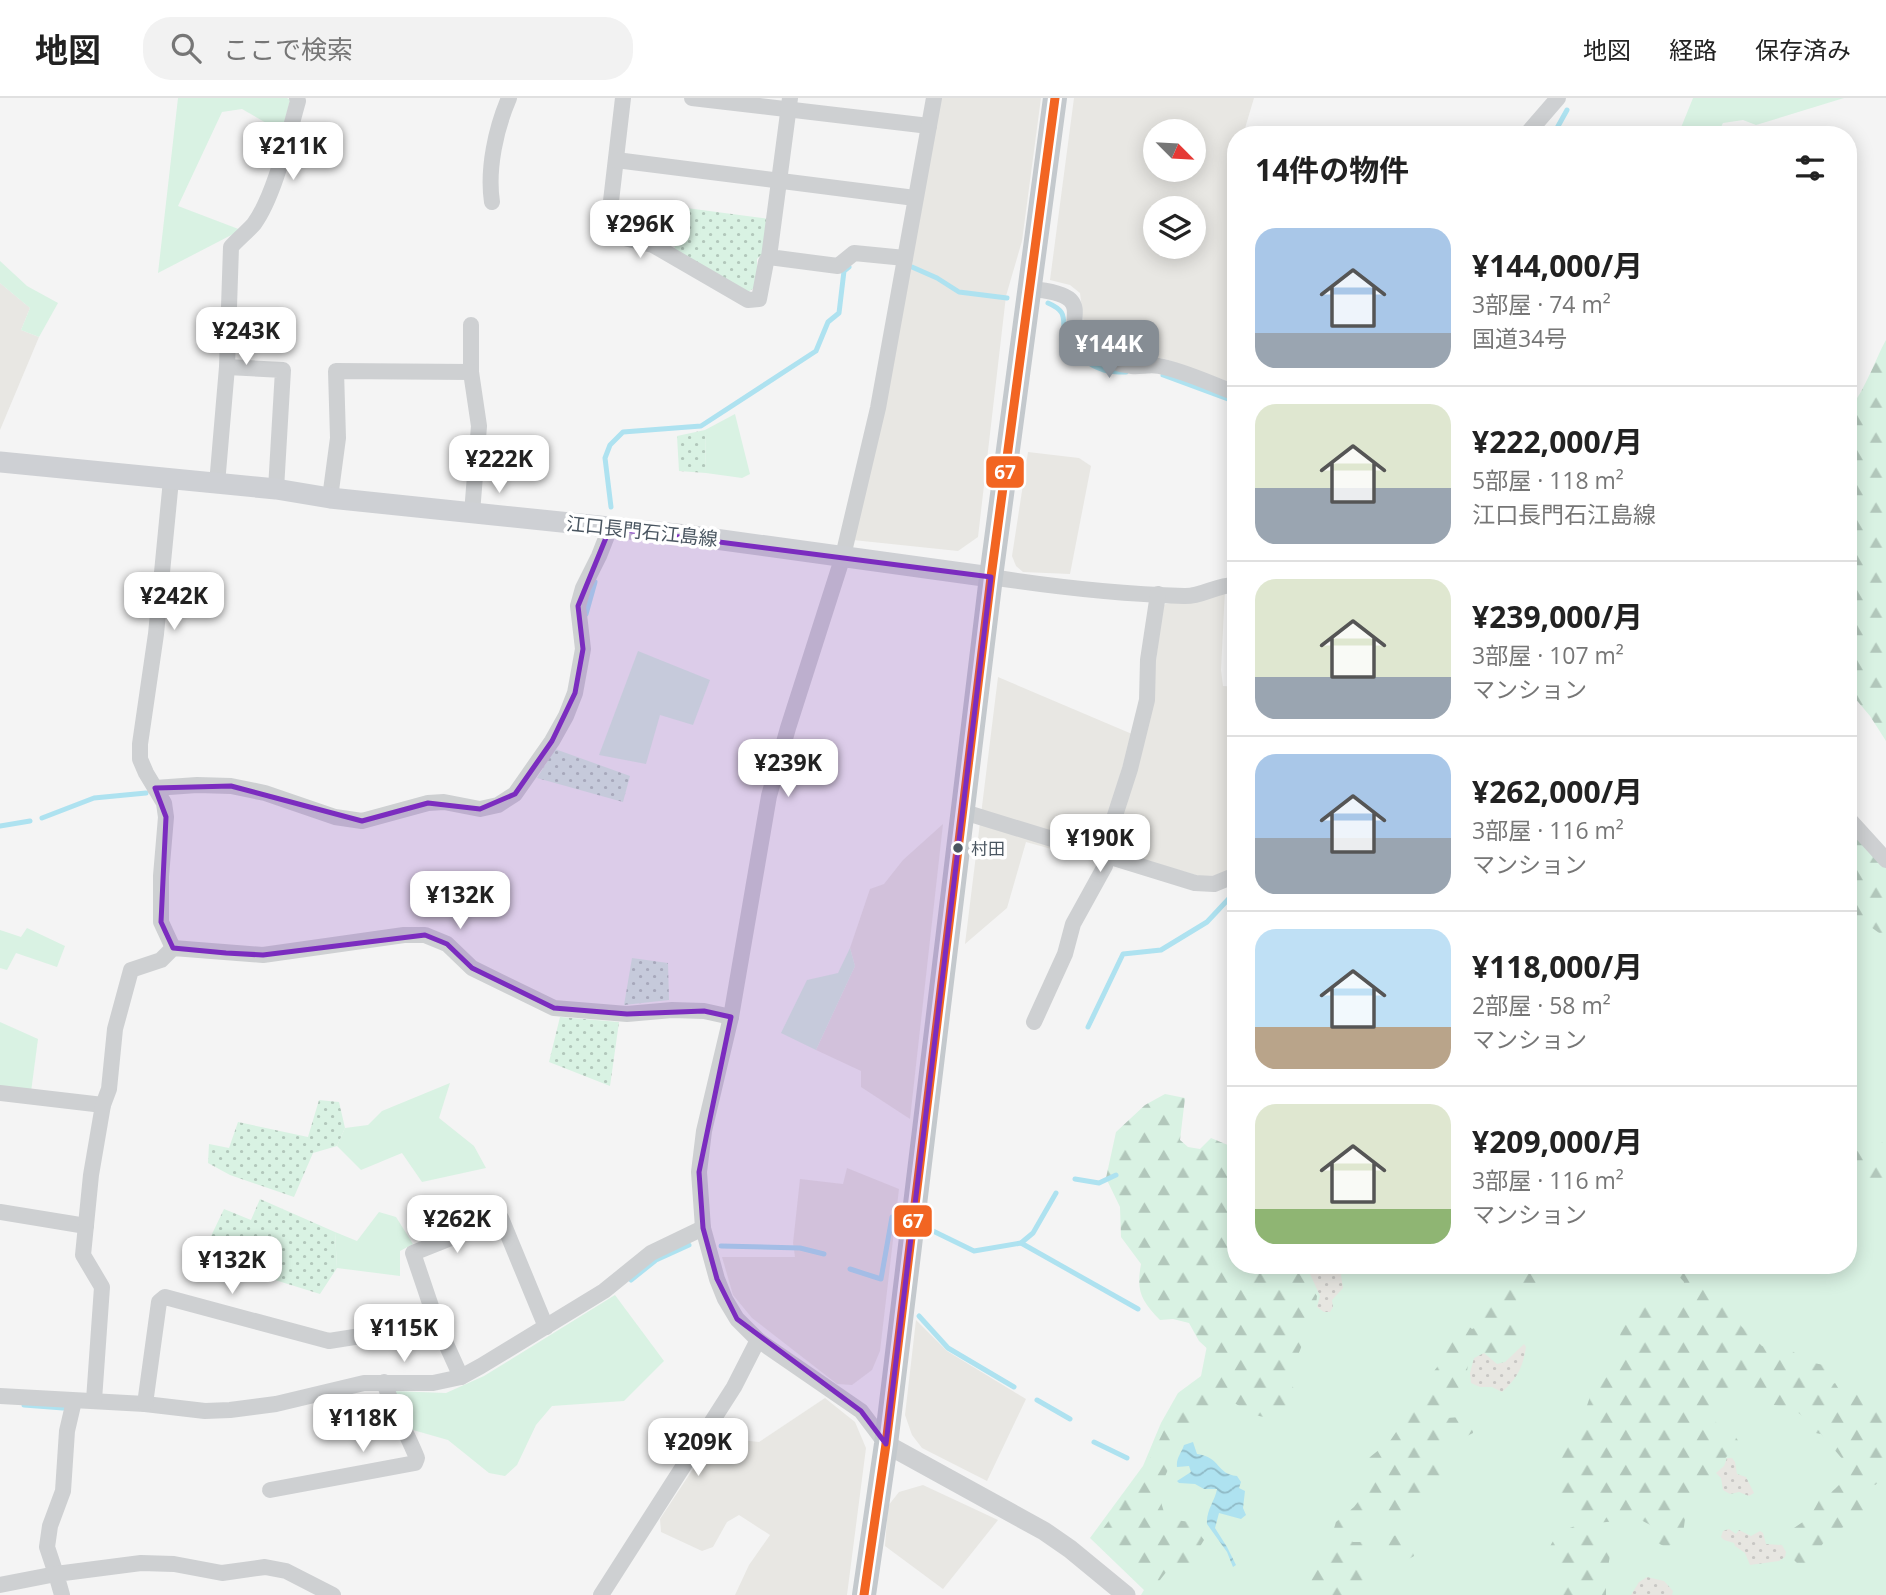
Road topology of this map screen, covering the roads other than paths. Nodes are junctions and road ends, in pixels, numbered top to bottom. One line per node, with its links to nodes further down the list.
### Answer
1 (297, 98): 19 (street)
2 (509, 98): 14 (street)
3 (623, 98): 11 (street)
4 (692, 98): 8 (street)
5 (934, 98): 9 (street)
6 (1055, 98): 17 (highway)
7 (1558, 98): 10 (street)
8 (789, 104): 9 (street); 12 (street)
9 (929, 126): 13 (street)
10 (1534, 126)
11 (616, 160): 12 (street); 15 (street)
12 (779, 181): 13 (street); 15 (street)
13 (915, 198): 16 (street)
14 (492, 202)
15 (769, 257): 16 (street)
16 (905, 258): 29 (street)
17 (1030, 289): 21 (street); 30 (highway)
18 (471, 325): 20 (street)
19 (227, 367): 24 (street); 25 (street)
20 (471, 372): 26 (street); 27 (street)
21 (1227, 390)
22 (0, 462): 23 (main road, 江口長門石江島線)
23 (171, 480): 24 (main road, 江口長門石江島線); 33 (street)
24 (218, 484): 25 (main road, 江口長門石江島線)
25 (276, 489): 26 (main road, 江口長門石江島線)
26 (330, 498): 27 (main road, 江口長門石江島線)
27 (472, 513): 28 (main road, 江口長門石江島線)
28 (610, 528): 29 (main road, 江口長門石江島線); 33 (street)
29 (843, 556): 30 (main road, 江口長門石江島線); 40 (street)
30 (991, 577): 32 (street); 34 (highway)
31 (1227, 584): 32 (street)
32 (1158, 594): 36 (street)
33 (155, 788): 39 (street)
34 (964, 812): 36 (street); 56 (highway)
35 (1857, 828): 37 (street)
36 (1107, 857): 38 (street); 41 (street)
37 (1886, 860)
38 (1227, 879)
39 (173, 948): 40 (street); 43 (street)
40 (731, 1017): 46 (street)
41 (1034, 1022)
42 (0, 1093): 43 (street)
43 (103, 1105): 45 (street)
44 (0, 1212): 45 (street)
45 (86, 1226): 53 (street)
46 (703, 1228): 48 (street); 49 (street)
47 (436, 1324): 48 (street); 50 (street); 55 (street)
48 (546, 1327): 50 (street)
49 (758, 1339): 56 (street); 62 (street)
50 (461, 1377): 51 (street)
51 (384, 1382): 55 (street); 57 (street)
52 (0, 1396): 54 (street)
53 (94, 1400): 54 (street); 55 (street)
54 (74, 1401): 58 (street)
55 (145, 1404)
56 (886, 1444): 63 (highway); 64 (street)
57 (270, 1490)
58 (56, 1574): 59 (street); 60 (street); 61 (street)
59 (0, 1585)
60 (62, 1595)
61 (333, 1595)
62 (601, 1595)
63 (864, 1595)
64 (1126, 1595)

